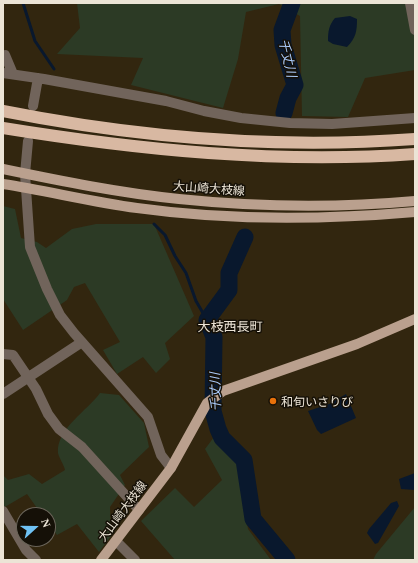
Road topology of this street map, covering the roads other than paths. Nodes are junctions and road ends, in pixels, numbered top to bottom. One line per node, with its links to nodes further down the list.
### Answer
1 (410, 3): 2 (street)
2 (415, 30)
3 (5, 55): 5 (street)
4 (3, 73): 5 (street)
5 (13, 74): 6 (street)
6 (38, 78): 7 (street); 9 (street)
7 (33, 106)
8 (3, 111): 11 (highway)
9 (415, 118)
10 (3, 128): 13 (highway)
11 (415, 139)
12 (28, 142): 15 (street)
13 (415, 154)
14 (3, 169): 15 (main road, 大山崎大枝線)
15 (25, 174): 17 (street); 18 (main road, 大山崎大枝線)
16 (3, 184): 17 (main road)
17 (26, 187): 19 (main road); 21 (street)
18 (415, 201)
19 (415, 212)
20 (415, 319): 25 (main road, 大山崎大枝線)
21 (82, 342): 23 (street); 25 (street)
22 (3, 354): 23 (street)
23 (28, 377): 24 (street); 26 (street)
24 (3, 394)
25 (172, 468): 26 (main road, 大山崎大枝線)
26 (139, 510): 28 (main road, 大山崎大枝線)
27 (3, 511): 29 (street)
28 (116, 540): 30 (main road, 大山崎大枝線); 31 (street)
29 (36, 560)
30 (101, 560)
31 (135, 560)

